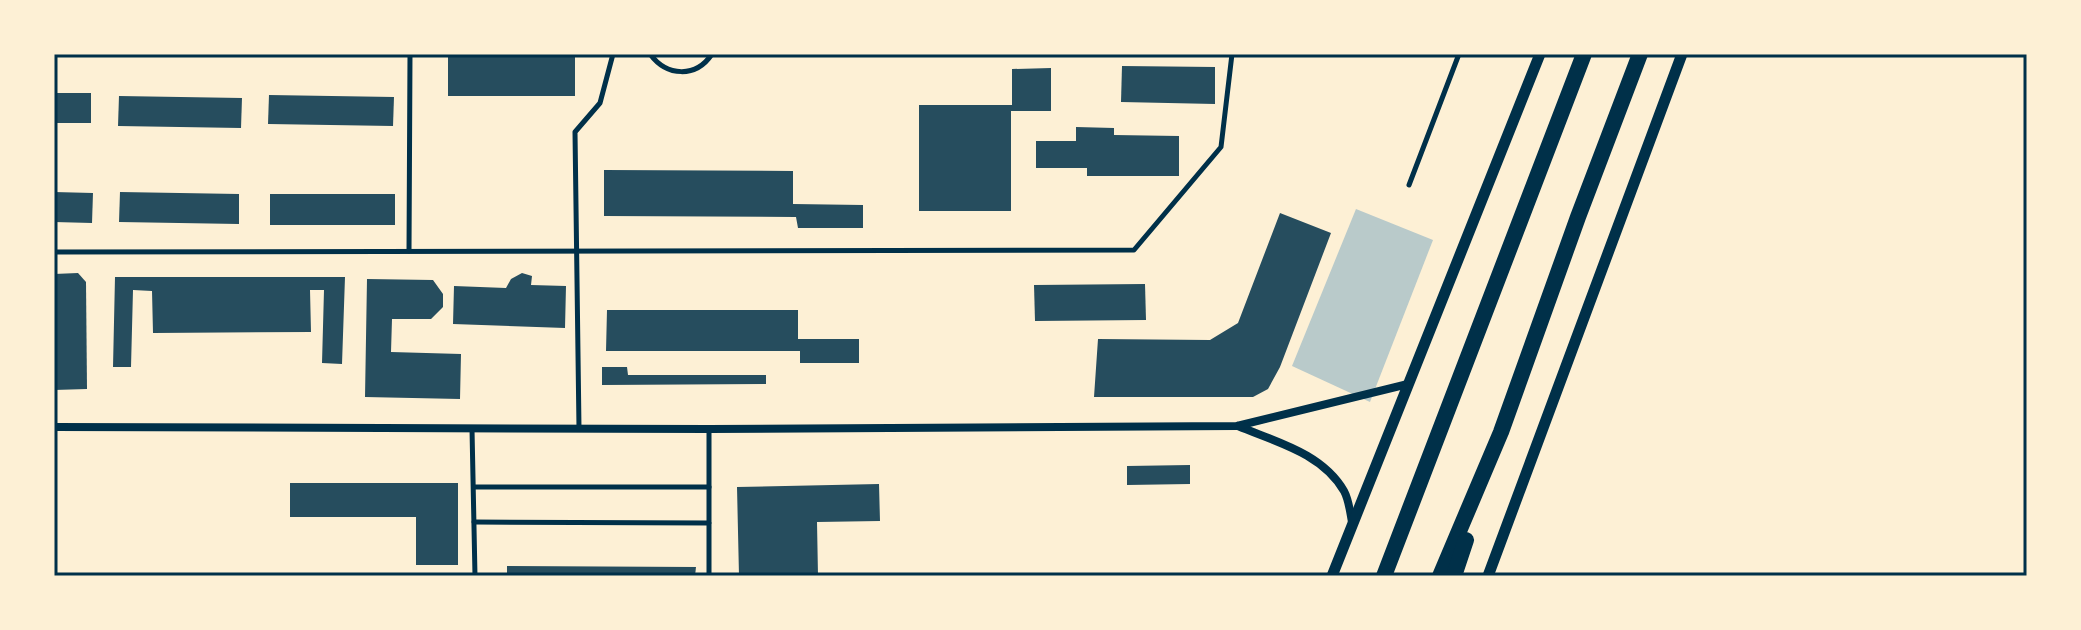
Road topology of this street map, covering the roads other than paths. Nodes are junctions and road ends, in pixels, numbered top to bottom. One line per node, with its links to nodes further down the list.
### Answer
1 (410, 54): 12 (lane)
2 (613, 54): 13 (lane)
3 (650, 54): 4 (lane)
4 (712, 54)
5 (1232, 54): 13 (lane)
6 (1459, 54): 11 (lane)
7 (1540, 54): 15 (street)
8 (1584, 54): 22 (highway)
9 (1640, 54): 21 (highway)
10 (1682, 54): 35 (street)
11 (1409, 185)
12 (409, 251): 13 (lane); 14 (lane)
13 (576, 251): 19 (lane)
14 (54, 252)
15 (1408, 384): 16 (street); 26 (street)
16 (1237, 426): 20 (street); 26 (street)
17 (54, 427): 18 (street)
18 (472, 428): 19 (street); 23 (lane)
19 (579, 428): 20 (street)
20 (709, 429): 24 (lane)
21 (1501, 432): 33 (highway); 34 (highway)
22 (1433, 445): 31 (highway); 32 (highway)
23 (474, 487): 24 (lane); 25 (lane)
24 (709, 487): 27 (lane)
25 (474, 522): 27 (lane); 28 (lane)
26 (1352, 522): 30 (street)
27 (709, 523): 29 (lane)
28 (475, 576)
29 (709, 576)
30 (1332, 576)
31 (1372, 576)
32 (1384, 576)
33 (1440, 576)
34 (1454, 576)
35 (1488, 576)

